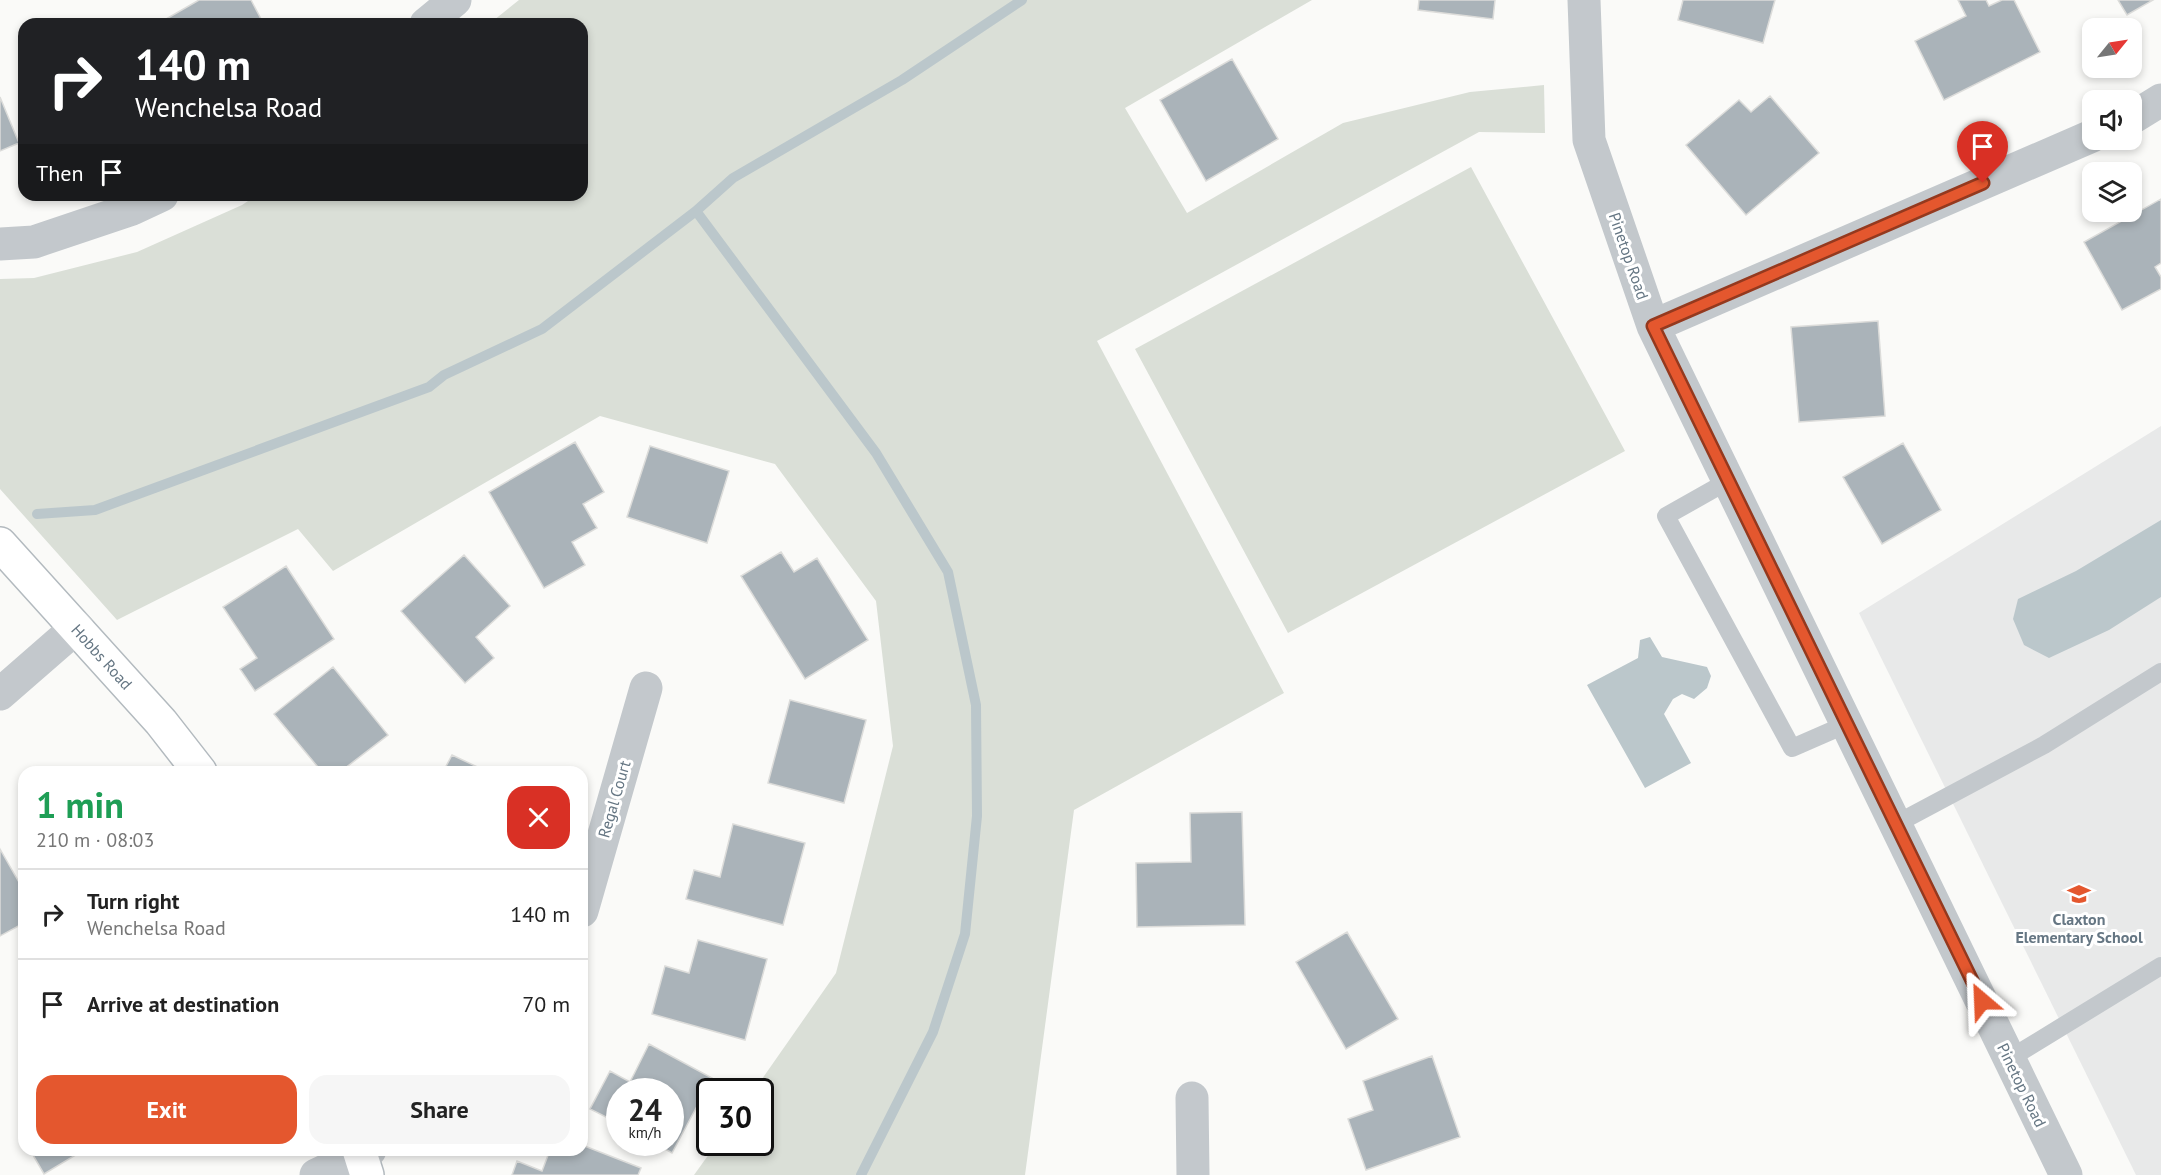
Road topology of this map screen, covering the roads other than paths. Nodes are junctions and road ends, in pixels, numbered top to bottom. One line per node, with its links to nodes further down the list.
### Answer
1 (455, 0): 3 (street)
2 (1584, 0): 9 (street, Pinetop Road)
3 (433, 18)
4 (2161, 100): 5 (street)
5 (2142, 112)
6 (2082, 140): 9 (street)
7 (149, 201): 8 (street)
8 (0, 244)
9 (1653, 326): 10 (street, Pinetop Road)
10 (1728, 481): 16 (street, Pinetop Road); 16 (lane)
11 (0, 544): 12 (street, Hobbs Road)
12 (77, 627): 15 (street); 17 (street, Hobbs Road)
13 (2161, 672): 18 (lane)
14 (646, 688): 19 (street, Regal Court)
15 (0, 694)
16 (1847, 724): 18 (street, Pinetop Road)
17 (195, 766)
18 (1896, 824): 21 (street, Pinetop Road)
19 (588, 890)
20 (2161, 966): 21 (lane)
21 (2009, 1059): 26 (street, Pinetop Road)
22 (1192, 1098): 25 (street)
23 (364, 1158): 24 (street)
24 (316, 1175)
25 (1192, 1175)
26 (2066, 1175)

